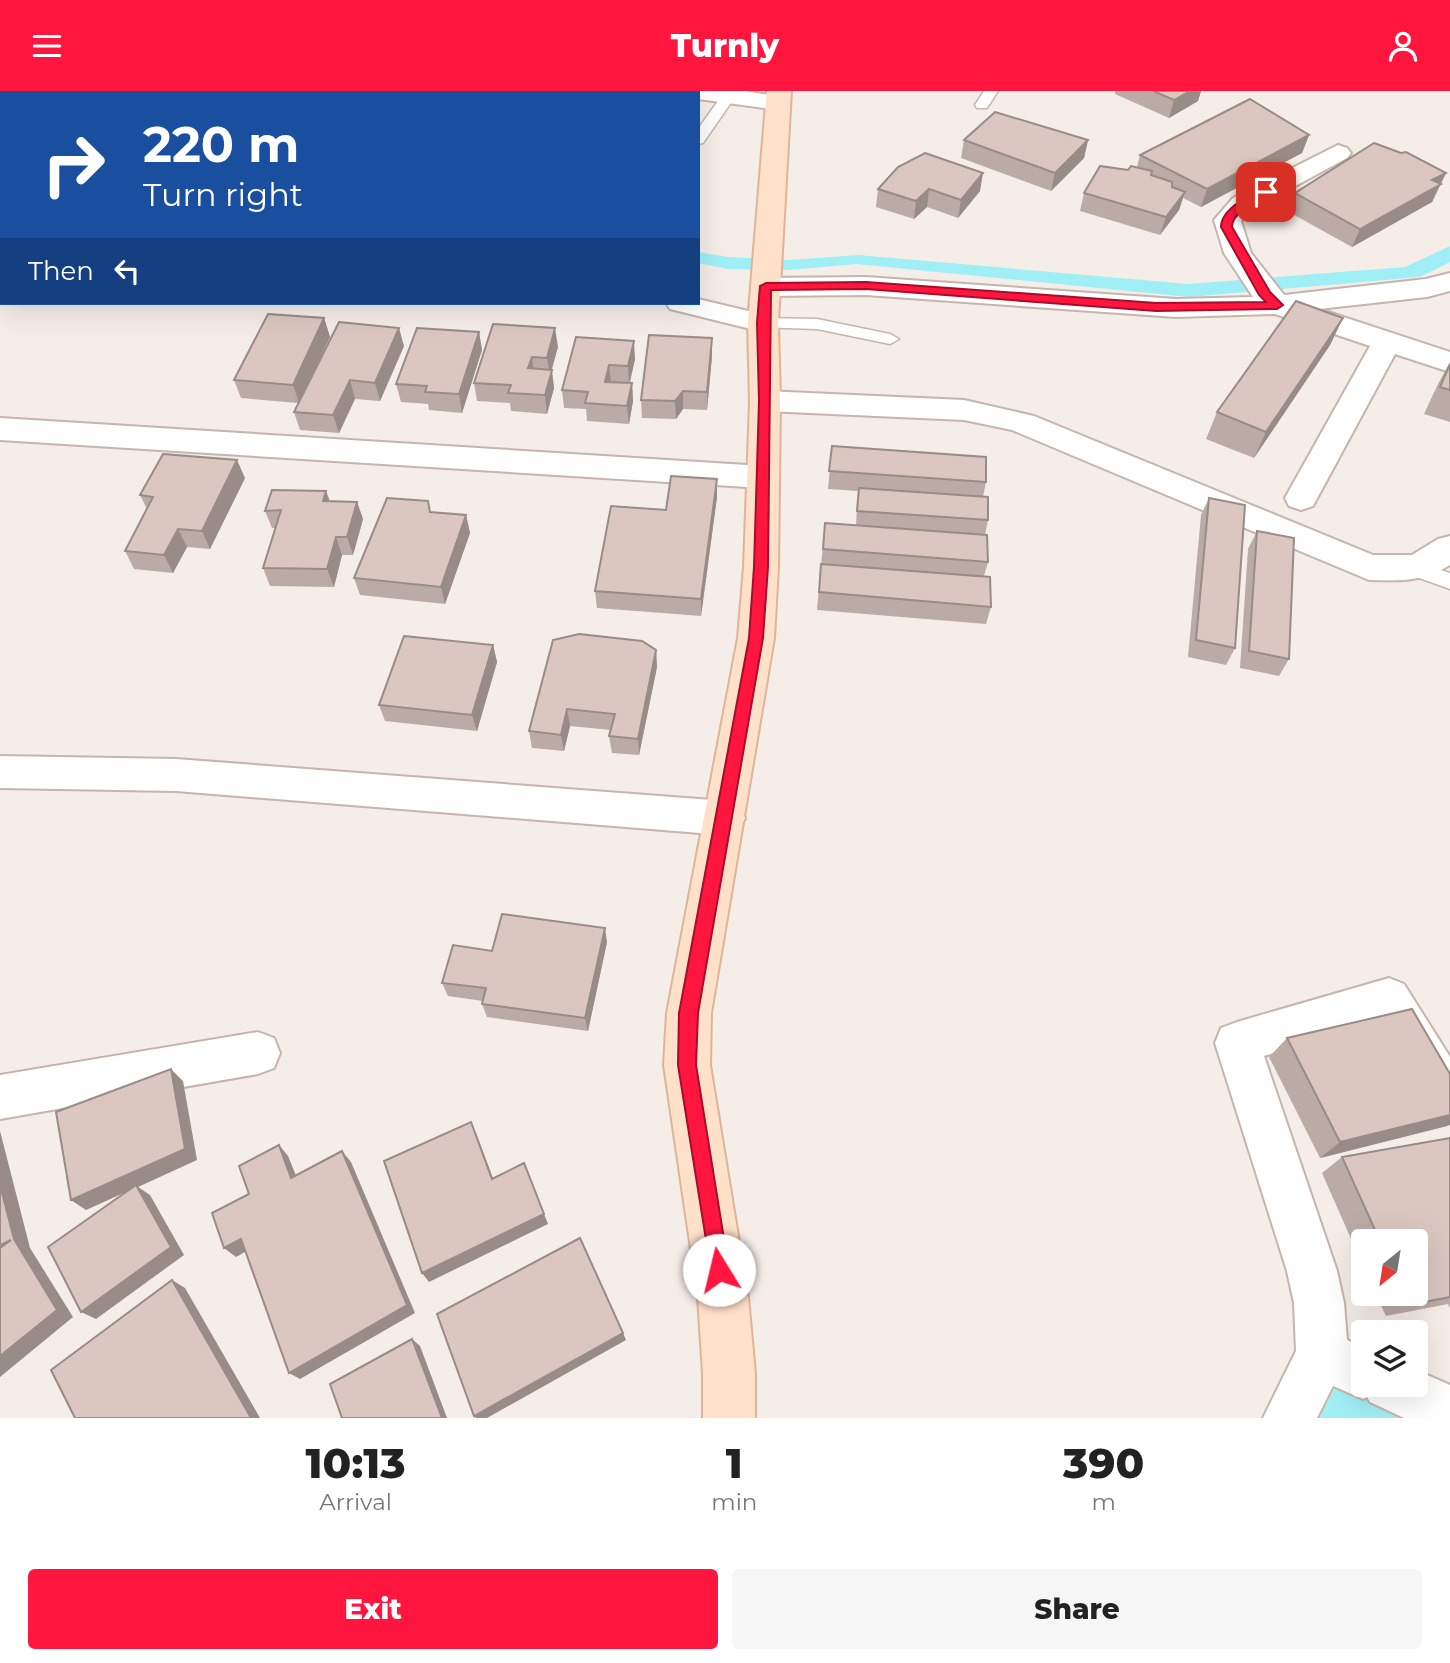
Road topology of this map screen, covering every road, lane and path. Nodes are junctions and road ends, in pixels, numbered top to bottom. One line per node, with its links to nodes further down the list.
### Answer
1 (991, 91): 5 (lane)
2 (700, 92): 3 (street)
3 (728, 97): 4 (street); 6 (lane)
4 (778, 97): 9 (main road)
5 (982, 105)
6 (700, 137)
7 (1338, 153): 10 (street)
8 (1450, 282): 10 (street)
9 (765, 285): 10 (street); 11 (street); 12 (lane); 15 (main road)
10 (1265, 291): 13 (street)
11 (700, 299)
12 (890, 339)
13 (1387, 341): 14 (street); 18 (street)
14 (1450, 362)
15 (765, 401): 17 (main road); 20 (street)
16 (0, 429): 17 (street)
17 (763, 477): 23 (main road)
18 (1301, 498)
19 (1450, 548): 20 (street)
20 (1416, 569): 21 (lane)
21 (1450, 581)
22 (0, 772): 23 (street)
23 (725, 818): 30 (main road)
24 (258, 1053): 25 (street)
25 (0, 1097)
26 (1450, 1099): 27 (street)
27 (1343, 1364): 31 (street)
28 (1417, 1397): 29 (street)
29 (1450, 1412)
30 (729, 1418)
31 (1289, 1418)

